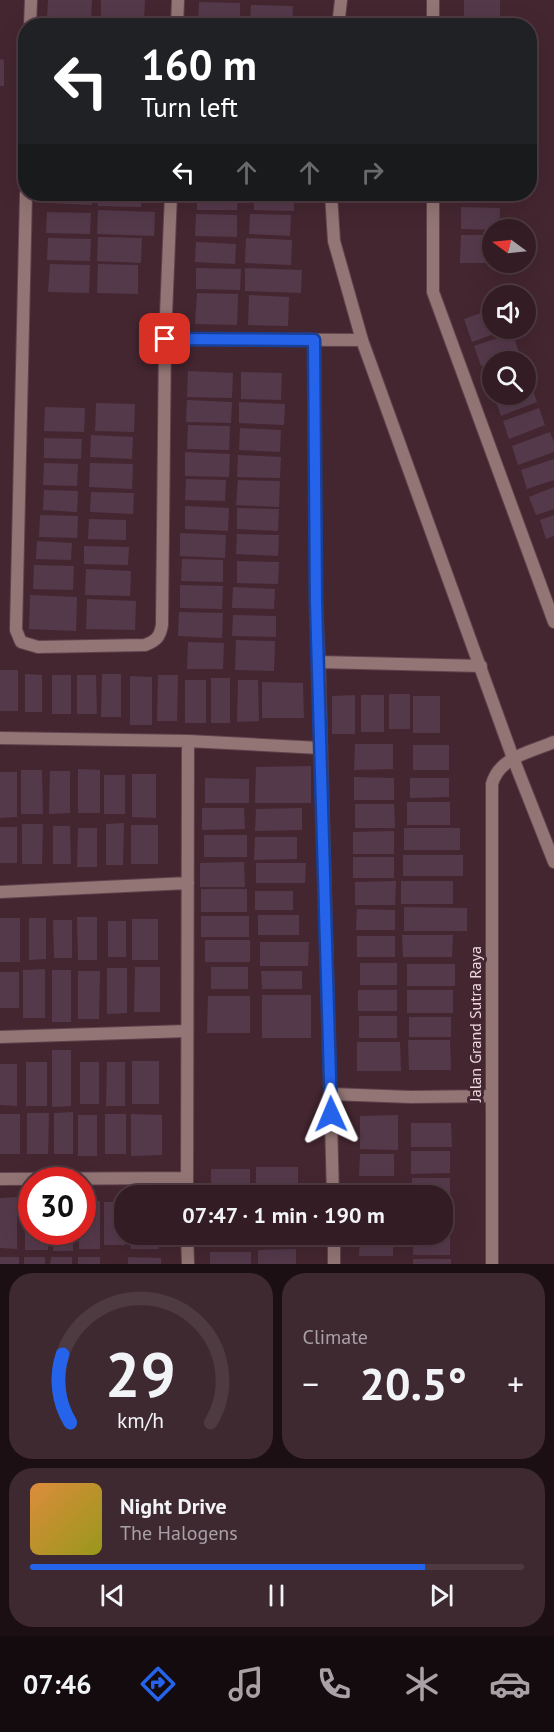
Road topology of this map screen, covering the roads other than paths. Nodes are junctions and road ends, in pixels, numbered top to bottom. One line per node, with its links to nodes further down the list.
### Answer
1 (31, 0): 5 (street)
2 (178, 0): 6 (street)
3 (340, 0): 7 (street)
4 (433, 0): 8 (street)
5 (30, 18)
6 (177, 18)
7 (339, 18)
8 (433, 18)
9 (26, 201): 13 (street)
10 (171, 201): 13 (street)
11 (331, 201): 15 (street)
12 (433, 201): 16 (street)
13 (165, 339): 14 (street)
14 (314, 340): 15 (street); 17 (street)
15 (362, 340): 18 (street)
16 (554, 622)
17 (319, 662): 18 (street); 22 (street)
18 (481, 666): 23 (street)
19 (0, 738): 20 (street)
20 (188, 741): 22 (street); 25 (street)
21 (554, 742): 23 (street)
22 (320, 748): 29 (street)
23 (518, 756): 24 (street); 30 (street, Jalan Grand Sutra Raya)
24 (554, 862)
25 (188, 883): 26 (street); 27 (street)
26 (0, 892)
27 (187, 1030): 28 (street); 31 (street)
28 (0, 1037)
29 (330, 1094): 30 (street); 34 (street)
30 (492, 1096): 39 (street, Jalan Grand Sutra Raya)
31 (186, 1178): 32 (street); 33 (street)
32 (0, 1179)
33 (186, 1185)
34 (333, 1185)
35 (187, 1245): 37 (street)
36 (334, 1245): 38 (street)
37 (188, 1264)
38 (334, 1264)
39 (492, 1264)

